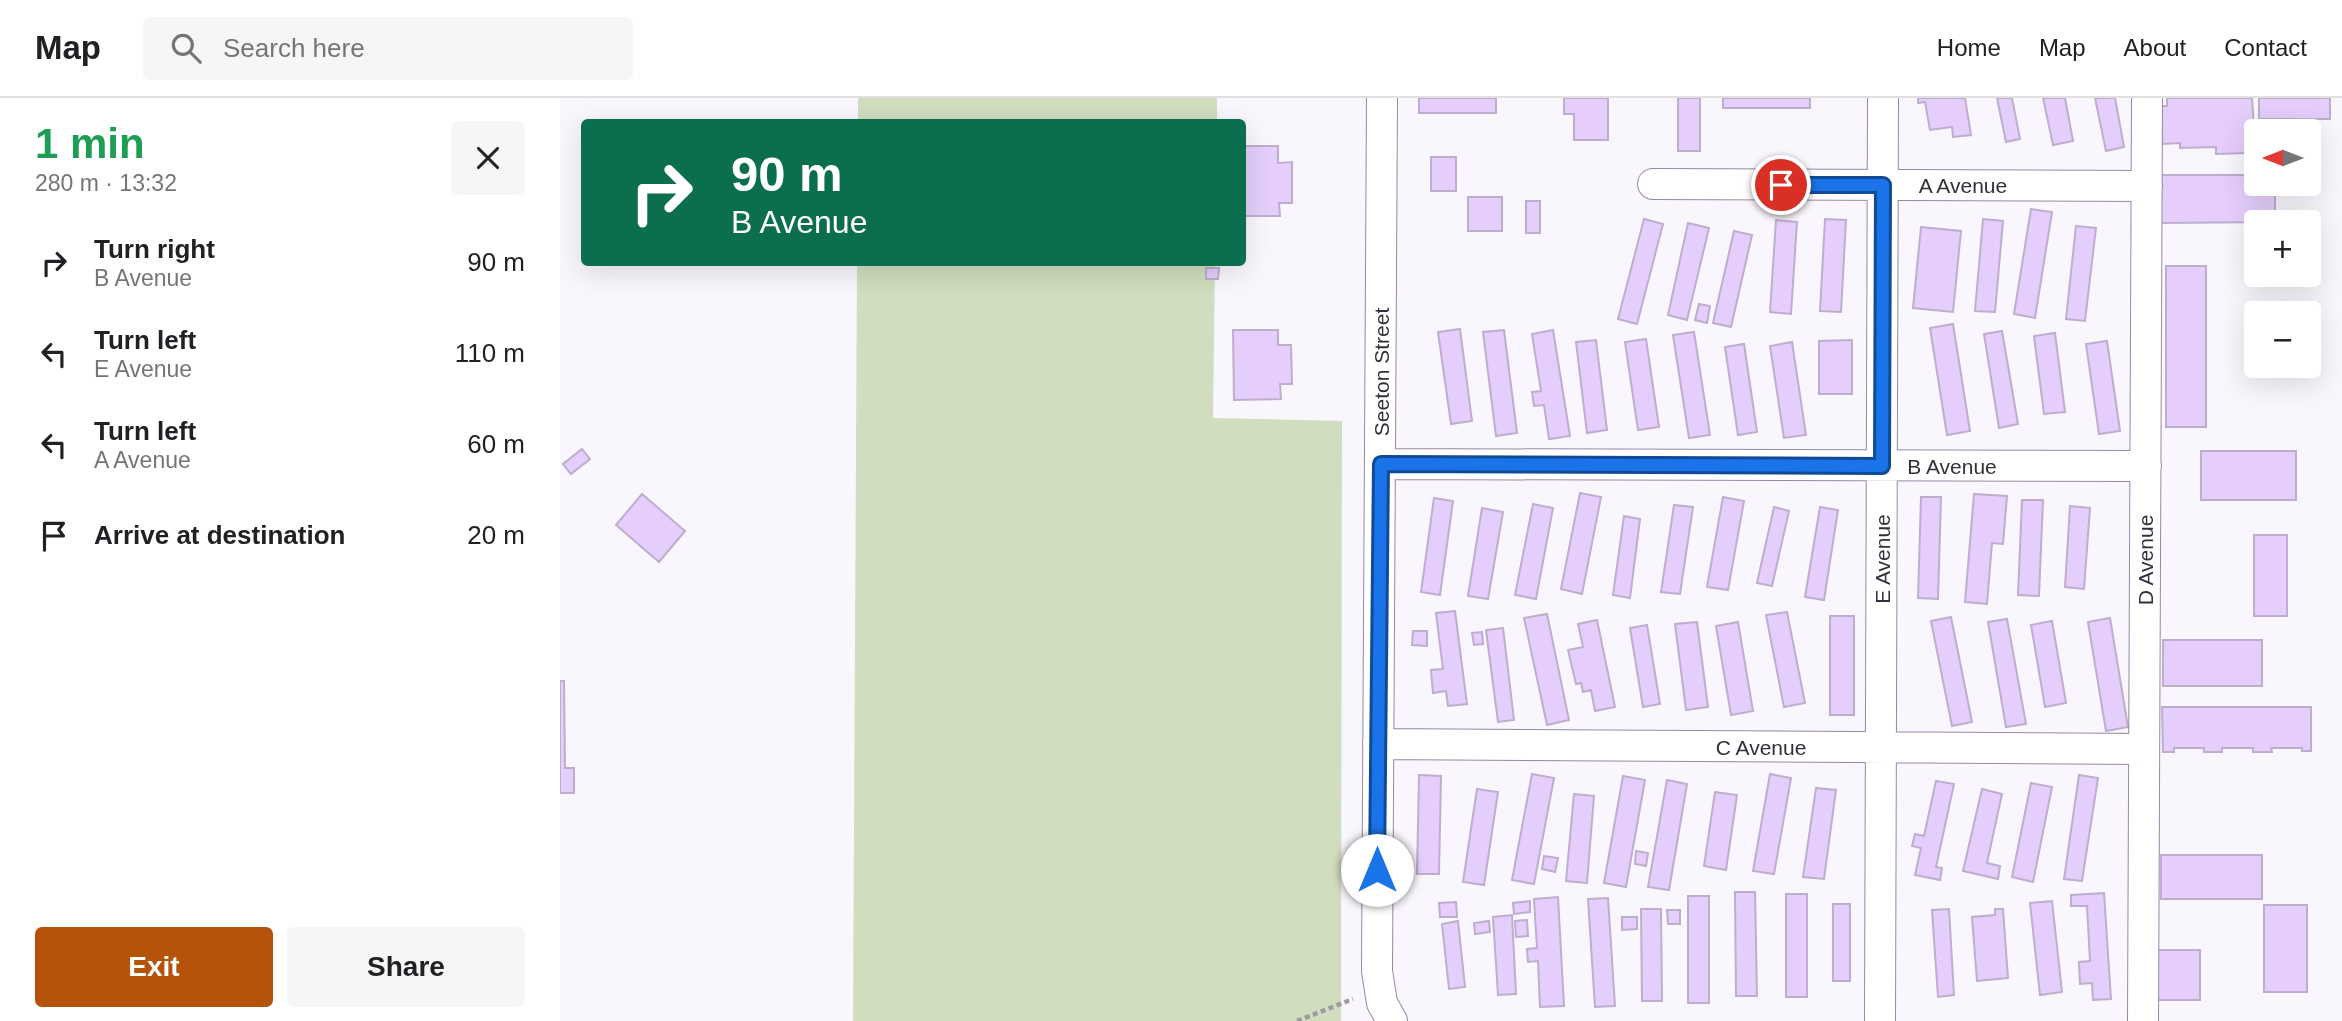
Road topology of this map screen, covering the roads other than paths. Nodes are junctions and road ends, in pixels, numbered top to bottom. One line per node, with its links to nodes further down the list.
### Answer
1 (1381, 98): 7 (street, Seeton Street)
2 (1883, 98): 5 (street, E Avenue)
3 (2147, 98): 6 (street, D Avenue)
4 (1653, 184): 5 (street, A Avenue)
5 (1883, 185): 6 (street, A Avenue); 8 (street, E Avenue)
6 (2147, 186): 9 (street, D Avenue)
7 (1381, 464): 8 (street, B Avenue); 10 (street, Seeton Street)
8 (1882, 466): 9 (street, B Avenue); 11 (street, E Avenue)
9 (2146, 466): 12 (street, D Avenue)
10 (1378, 744): 11 (street, C Avenue); 13 (street, Seeton Street)
11 (1881, 748): 12 (street, C Avenue); 14 (street, E Avenue)
12 (2144, 749): 15 (street, D Avenue)
13 (1392, 1021)
14 (1880, 1021)
15 (2143, 1021)

